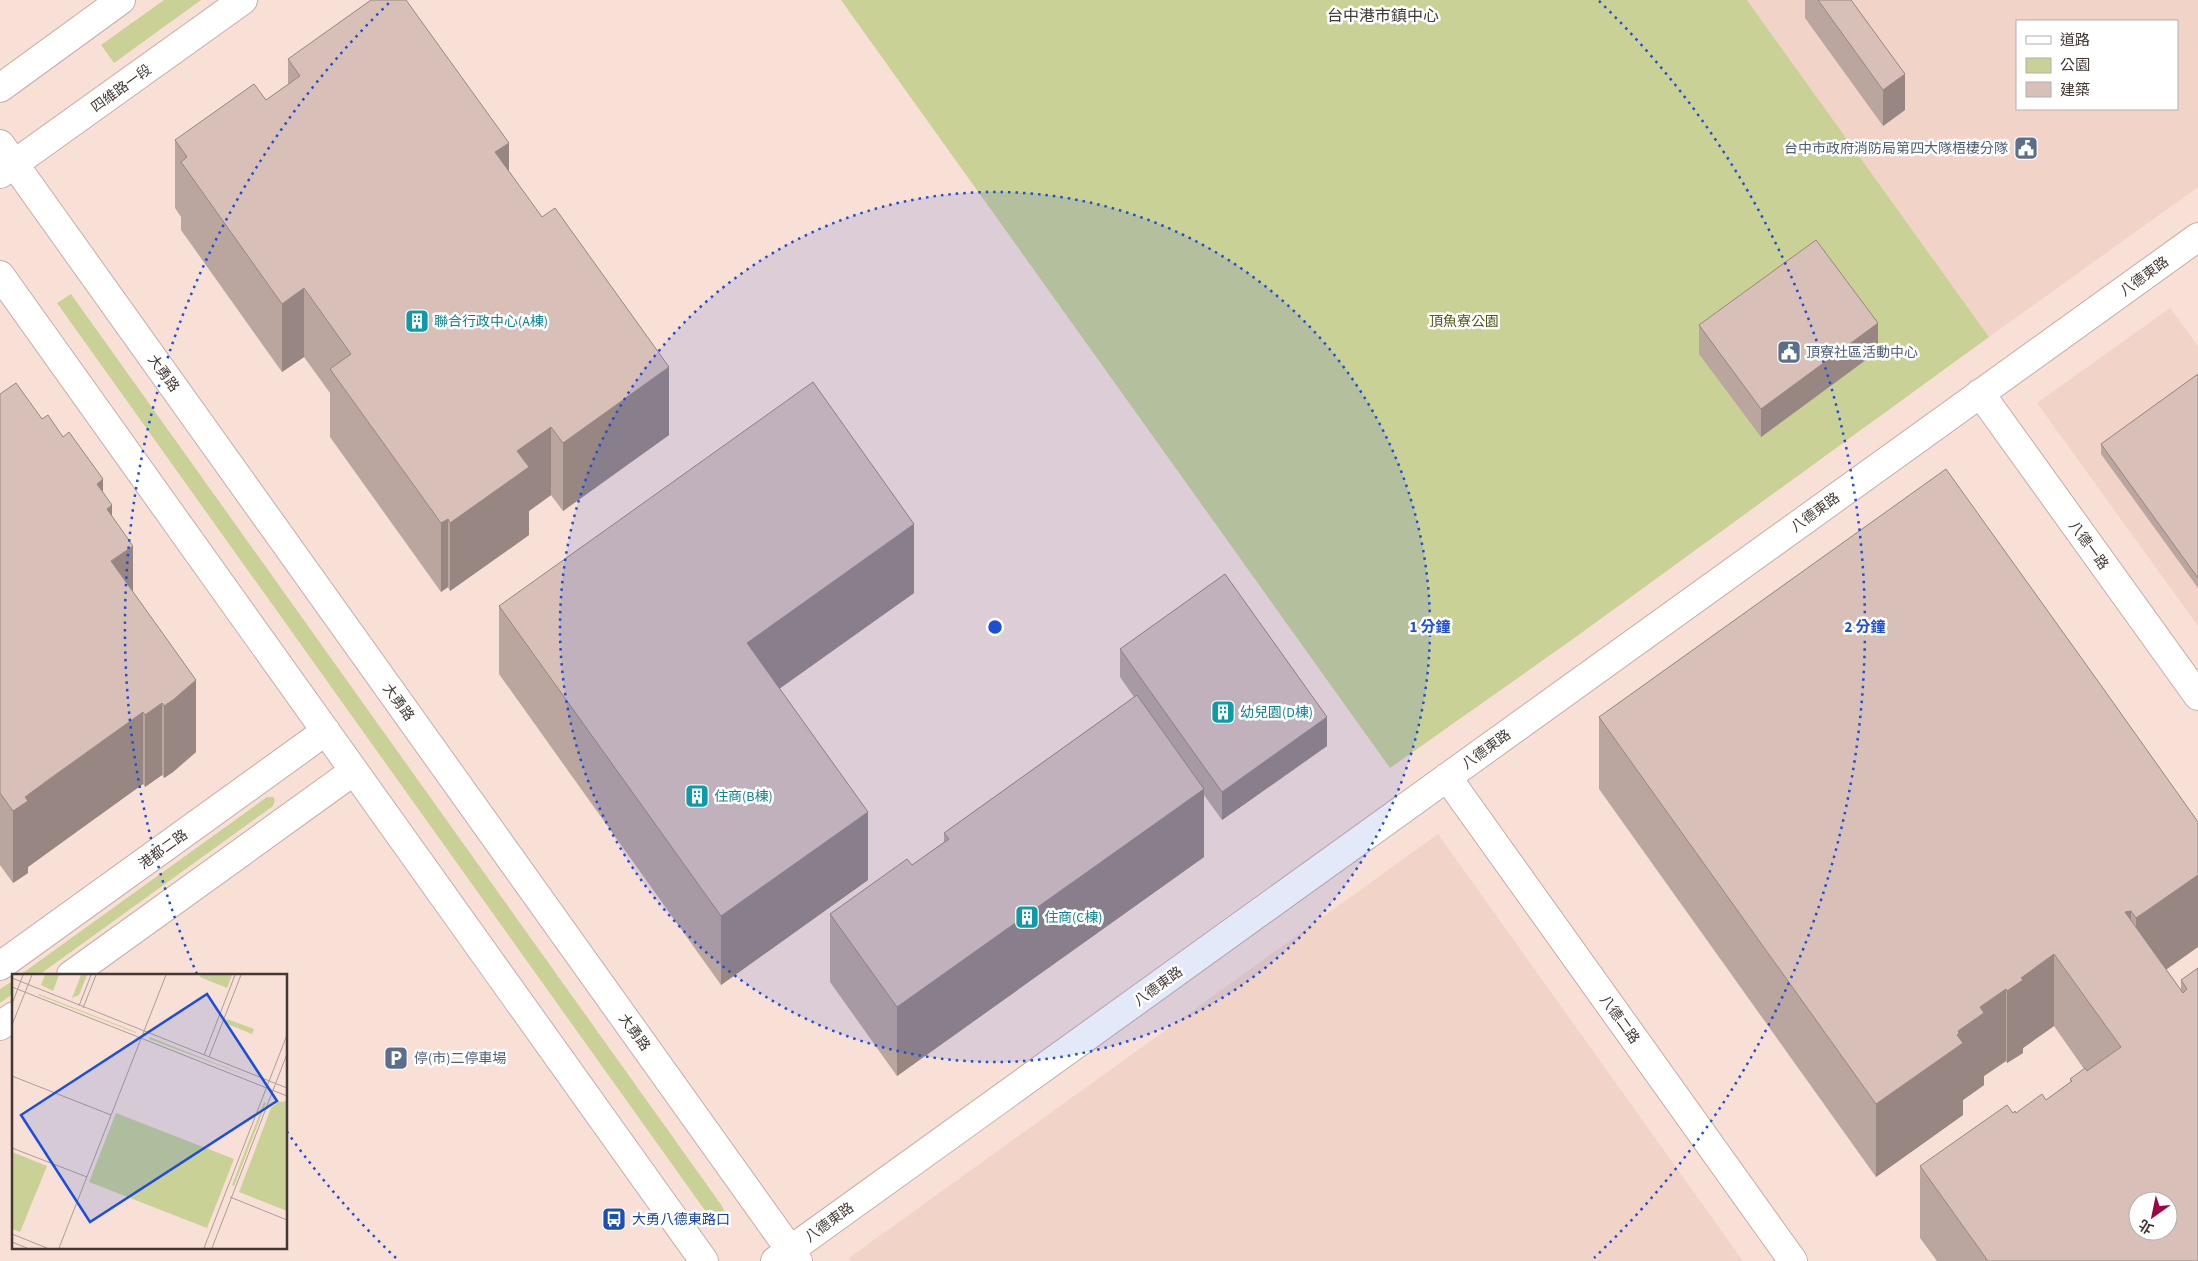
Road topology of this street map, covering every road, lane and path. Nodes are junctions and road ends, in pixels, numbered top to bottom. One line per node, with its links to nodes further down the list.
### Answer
1 (121, 0): 3 (street)
2 (243, 0): 4 (street, 四維路一段)
3 (0, 88)
4 (5, 161): 16 (street, 大勇路)
5 (2198, 237): 7 (street, 八德東路)
6 (0, 275): 9 (street)
7 (1980, 393): 8 (street, 八德一路); 11 (street, 八德東路)
8 (2198, 696)
9 (326, 731): 10 (street); 12 (street, 港都二路)
10 (354, 771): 13 (street); 17 (street)
11 (1447, 777): 16 (street, 八德東路); 18 (street, 八德二路)
12 (0, 966)
13 (72, 974)
14 (12, 1017): 15 (street)
15 (0, 1026)
16 (788, 1257)
17 (704, 1261)
18 (1793, 1261)

